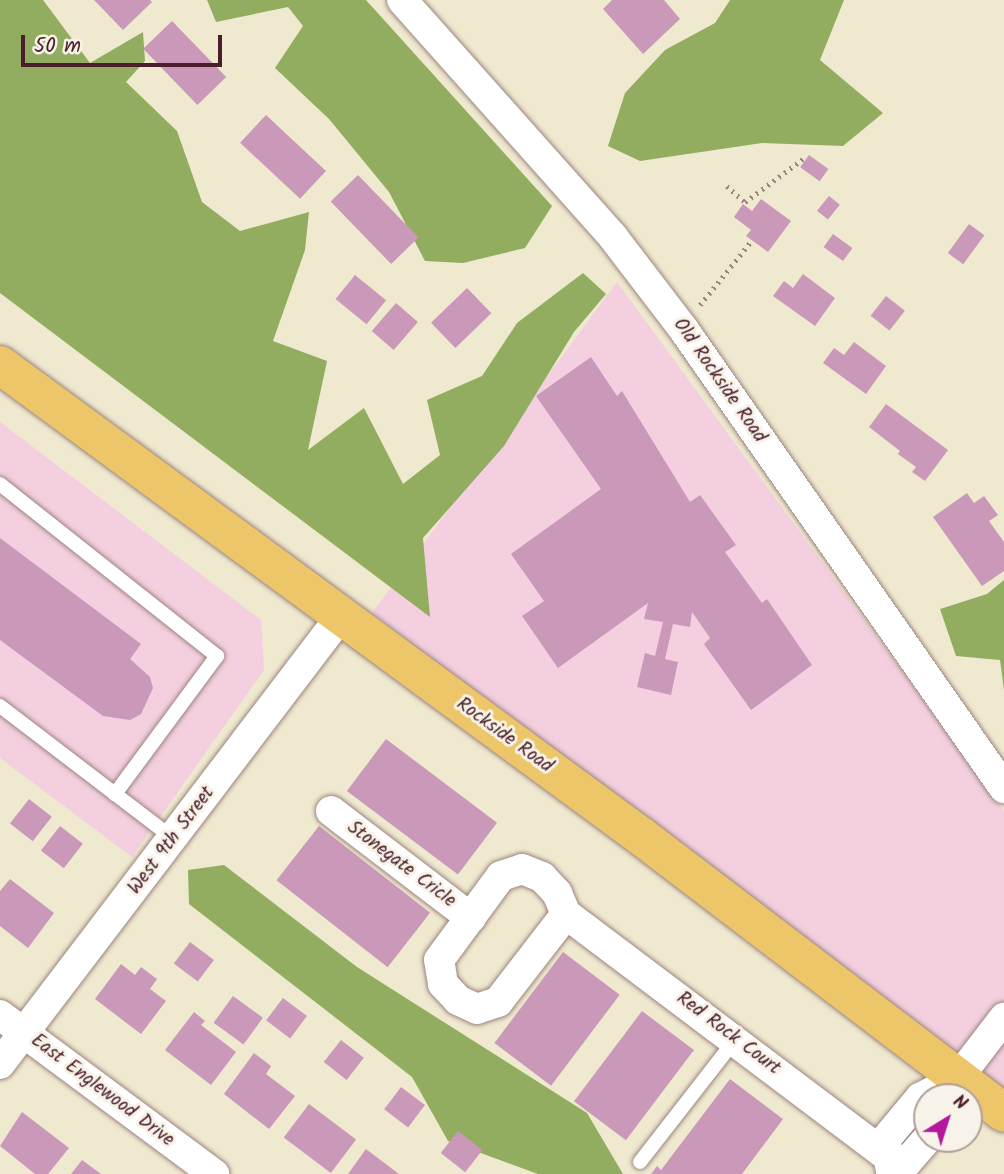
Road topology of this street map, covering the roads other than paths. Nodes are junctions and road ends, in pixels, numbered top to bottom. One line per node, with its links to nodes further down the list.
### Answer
1 (402, 0): 6 (street, Old Rockside Road)
2 (0, 365): 4 (main road, Rockside Road)
3 (0, 484): 7 (lane)
4 (341, 615): 9 (street, West 9th Street); 17 (main road, Rockside Road)
5 (0, 706): 7 (lane)
6 (1004, 788)
7 (116, 794): 9 (lane)
8 (331, 811): 11 (street, Stonegate Cricle)
9 (174, 838): 14 (street, West 9th Street)
10 (566, 914): 11 (street, Stonegate Cricle); 11 (street, Stonegate Cricle); 15 (street, Red Rock Court)
11 (471, 918)
12 (0, 1015): 14 (street, East Englewood Drive)
13 (1004, 1018): 18 (street)
14 (24, 1033): 16 (street, West 9th Street); 25 (street, East Englewood Drive)
15 (736, 1038): 23 (lane); 24 (street, Red Rock Court)
16 (0, 1064)
17 (950, 1083)
18 (958, 1083)
19 (983, 1102): 21 (main road, Rockside Road)
20 (913, 1106): 24 (street)
21 (1004, 1113)
22 (914, 1153): 24 (street)
23 (640, 1162)
24 (889, 1165)
25 (214, 1174)

